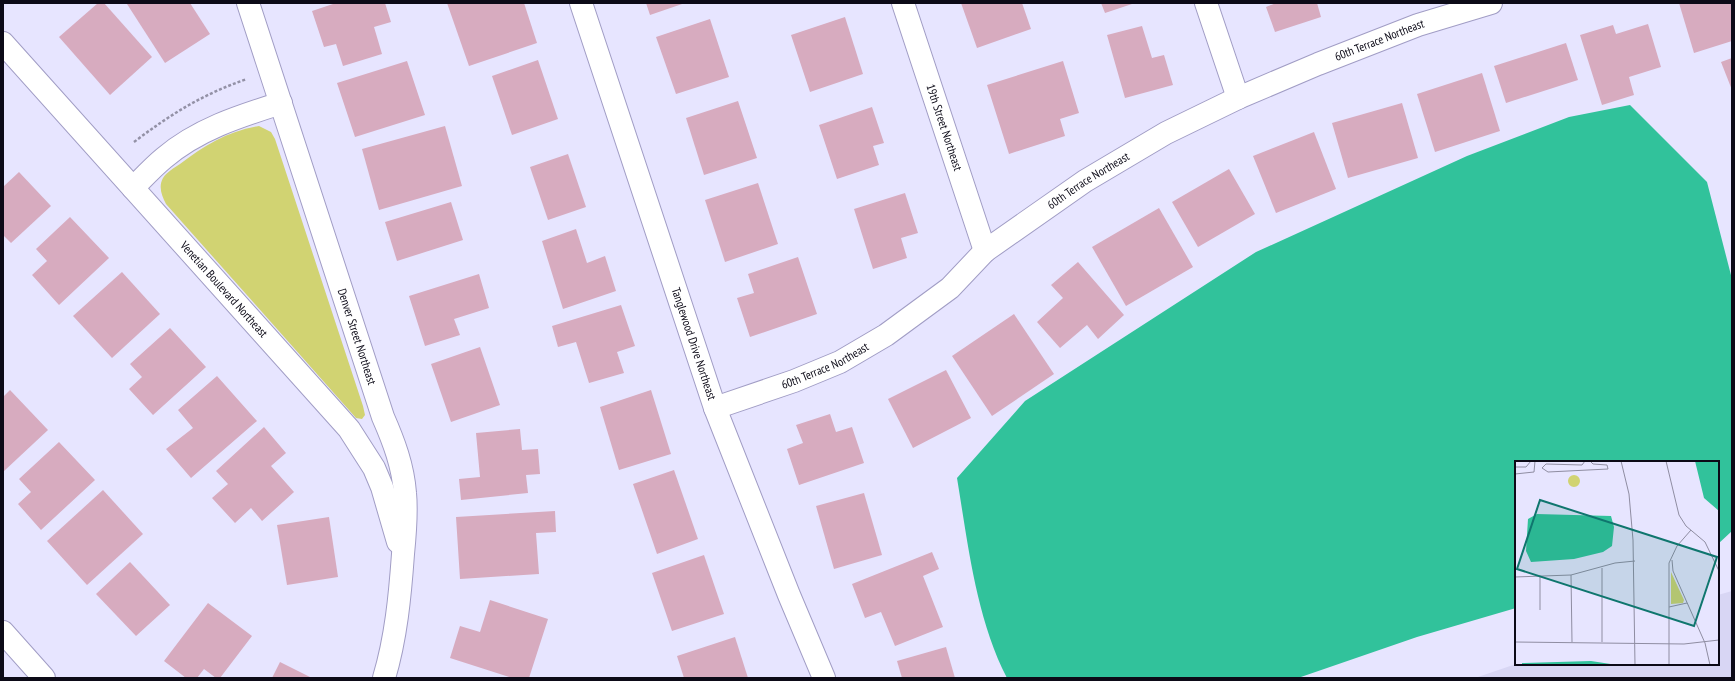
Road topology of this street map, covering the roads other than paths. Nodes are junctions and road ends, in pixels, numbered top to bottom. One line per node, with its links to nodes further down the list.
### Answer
1 (248, 3): 8 (street, Denver Street Northeast)
2 (581, 3): 11 (street, Tanglewood Drive Northeast)
3 (903, 3): 10 (street, 19th Street Northeast)
4 (1206, 3): 7 (street)
5 (1491, 3): 7 (street, 60th Terrace Northeast)
6 (3, 43): 9 (street, Venetian Boulevard Northeast)
7 (1238, 98): 10 (street, 60th Terrace Northeast)
8 (281, 103): 9 (street); 12 (street, Denver Street Northeast)
9 (133, 188): 12 (street, Venetian Boulevard Northeast)
10 (985, 251): 11 (street, 60th Terrace Northeast)
11 (715, 408): 16 (street, Tanglewood Drive Northeast)
12 (403, 560): 15 (street, Denver Street Northeast)
13 (3, 632): 14 (street)
14 (44, 678)
15 (384, 678)
16 (824, 678)

